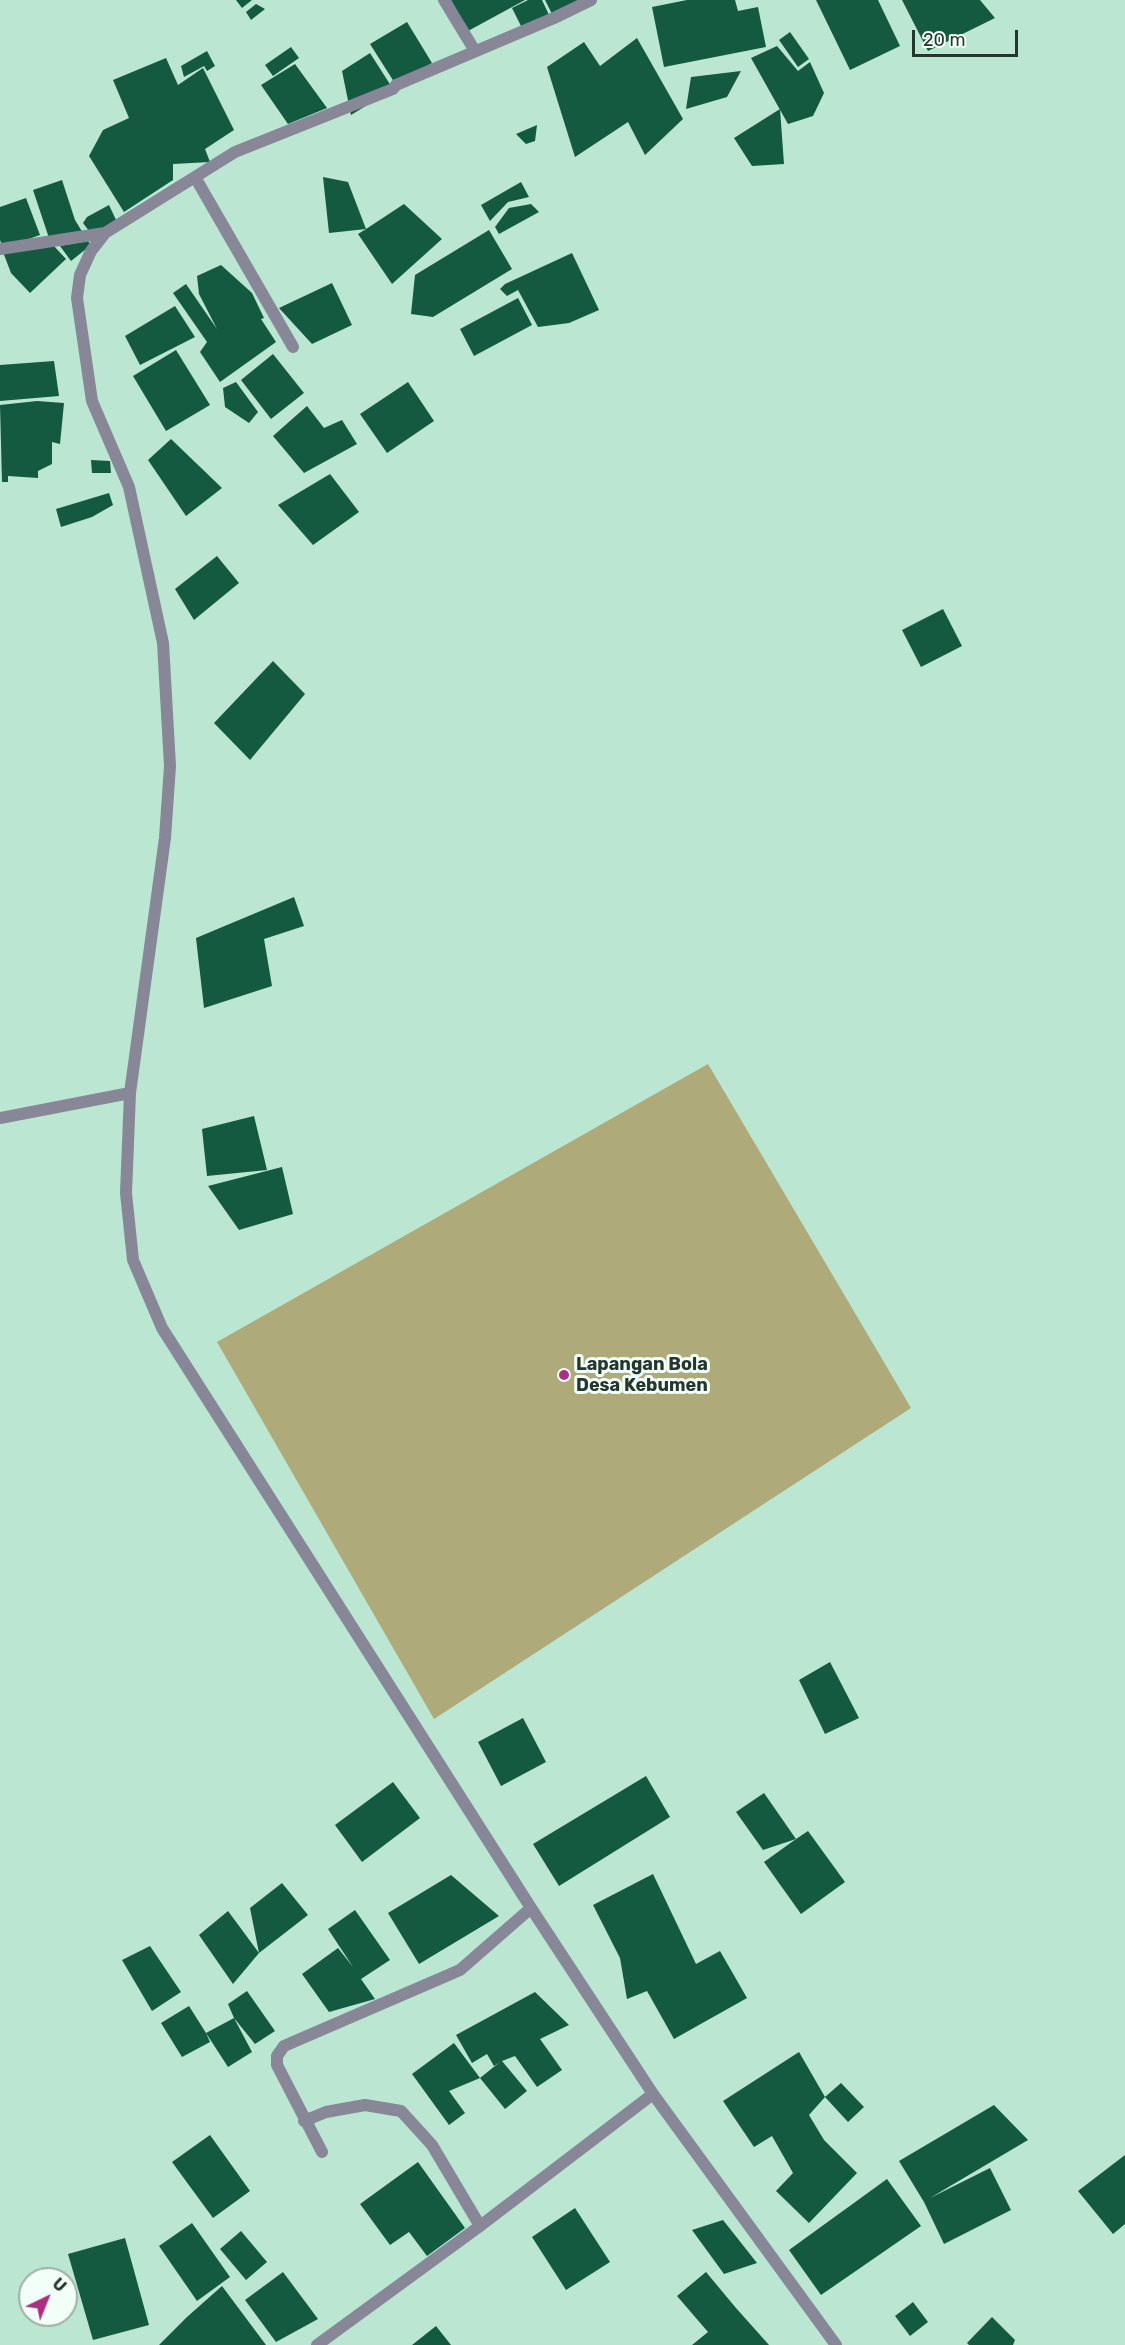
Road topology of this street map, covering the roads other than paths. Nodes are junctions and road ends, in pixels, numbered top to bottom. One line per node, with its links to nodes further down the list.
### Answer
1 (444, 0): 3 (street)
2 (591, 0): 3 (street)
3 (475, 51): 4 (street)
4 (195, 177): 5 (street); 7 (street)
5 (105, 233): 6 (street); 8 (street)
6 (0, 249)
7 (293, 347)
8 (130, 1093): 9 (street); 10 (street)
9 (0, 1118)
10 (531, 1908): 11 (street); 12 (street)
11 (653, 2094): 14 (street); 16 (street)
12 (304, 2121): 13 (street); 14 (street)
13 (322, 2152)
14 (480, 2226): 15 (street)
15 (317, 2345)
16 (836, 2345)

